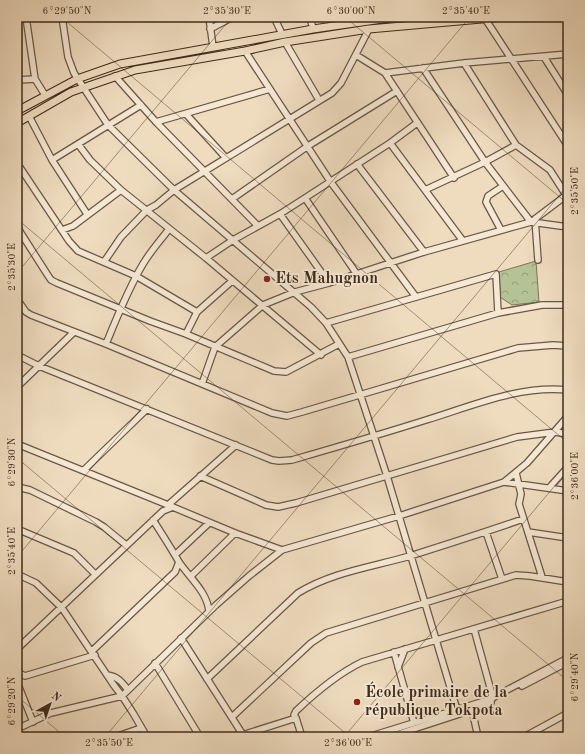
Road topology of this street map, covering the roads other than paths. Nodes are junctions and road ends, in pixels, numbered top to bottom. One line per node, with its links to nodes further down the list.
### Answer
1 (26, 17): 26 (street)
2 (62, 17): 27 (street)
3 (208, 17): 11 (street)
4 (233, 17): 11 (street)
5 (274, 17): 14 (street)
6 (310, 17): 12 (street)
7 (388, 17): 8 (main road); 12 (main road)
8 (396, 17)
9 (504, 17): 10 (main road)
10 (484, 18): 13 (main road); 21 (street)
11 (210, 29): 16 (street)
12 (313, 29): 14 (main road)
13 (369, 29): 15 (main road); 19 (street)
14 (282, 34): 16 (main road)
15 (285, 42): 17 (main road); 34 (street)
16 (213, 47): 27 (main road)
17 (245, 50): 25 (main road); 30 (street)
18 (568, 54): 20 (street)
19 (356, 55): 24 (street); 34 (street)
20 (544, 57): 21 (street); 32 (street)
21 (510, 59): 22 (street); 48 (street)
22 (464, 63): 23 (street); 46 (street)
23 (423, 68): 24 (street); 51 (street)
24 (385, 73): 31 (street)
25 (116, 76): 29 (main road); 35 (street)
26 (35, 79): 28 (street); 33 (street)
27 (77, 79): 29 (street); 33 (main road)
28 (17, 80)
29 (83, 87): 38 (main road); 43 (street)
30 (270, 89): 37 (street); 39 (street)
31 (397, 91): 42 (street); 47 (street)
32 (567, 91)
33 (45, 95): 36 (main road)
34 (319, 100): 39 (street)
35 (141, 105): 40 (street); 43 (street)
36 (17, 111)
37 (186, 114): 40 (street); 49 (street)
38 (29, 116): 41 (main road); 50 (street)
39 (289, 118): 47 (street); 49 (street)
40 (156, 122): 54 (street)
41 (17, 123)
42 (417, 123): 44 (street); 56 (street)
43 (108, 125): 45 (street); 60 (street)
44 (390, 143): 53 (street); 61 (street)
45 (78, 144): 50 (street); 59 (street)
46 (516, 145): 51 (street); 62 (street)
47 (308, 146): 57 (street); 64 (street)
48 (568, 146)
49 (226, 158): 54 (street)
50 (52, 160): 66 (street)
51 (485, 162): 56 (street); 58 (street)
52 (17, 163): 55 (street)
53 (357, 164): 57 (street); 77 (street)
54 (203, 171): 60 (street); 64 (street)
55 (20, 172): 73 (street)
56 (454, 178): 61 (street)
57 (330, 181): 63 (street); 81 (street)
58 (504, 186): 68 (street); 74 (street)
59 (121, 190): 65 (street); 66 (street)
60 (174, 190): 65 (street); 75 (street)
61 (425, 190): 76 (street)
62 (567, 194): 68 (street)
63 (304, 198): 67 (street); 82 (street)
64 (232, 199): 69 (street)
65 (147, 210): 72 (street); 80 (street)
66 (87, 214): 73 (street)
67 (280, 214): 69 (street); 85 (street)
68 (534, 221): 71 (street); 74 (street); 79 (street)
69 (258, 226): 75 (street)
70 (17, 227): 91 (street)
71 (568, 227)
72 (169, 229): 78 (street); 83 (street)
73 (62, 230): 80 (street)
74 (501, 230): 76 (street)
75 (233, 240): 78 (street); 86 (street)
76 (463, 241): 77 (street)
77 (424, 252): 81 (street)
78 (206, 258): 84 (street)
79 (538, 260)
80 (104, 262): 83 (street)
81 (390, 262): 82 (street); 87 (street)
82 (356, 274): 85 (street)
83 (136, 276): 91 (street); 92 (street)
84 (232, 281): 89 (street); 92 (street)
85 (329, 283): 86 (street)
86 (295, 292): 89 (street); 94 (street)
87 (416, 297): 93 (street); 94 (street)
88 (17, 299): 95 (street)
89 (263, 305): 100 (street); 102 (street)
90 (568, 305): 93 (street)
91 (120, 309): 96 (street); 97 (street)
92 (197, 312): 96 (street)
93 (498, 313): 103 (street)
94 (326, 323): 98 (street)
95 (74, 332): 97 (street); 104 (street)
96 (186, 334): 100 (street)
97 (106, 344): 105 (street)
98 (339, 344): 102 (street); 103 (street)
99 (568, 346): 108 (street)
100 (215, 347): 102 (street); 105 (street)
101 (17, 355): 104 (street)
102 (321, 355)
103 (348, 357): 108 (street)
104 (39, 366): 106 (street); 109 (street)
105 (202, 384): 108 (street)
106 (17, 387)
107 (568, 390): 113 (street)
108 (360, 394): 113 (street)
109 (147, 409): 115 (street); 117 (street)
110 (568, 416): 111 (street)
111 (555, 432): 112 (street); 118 (street); 120 (street)
112 (568, 434)
113 (373, 436): 115 (street); 120 (street)
114 (17, 444): 117 (street)
115 (236, 445): 119 (street)
116 (568, 467): 124 (street)
117 (84, 470): 126 (street)
118 (516, 473): 121 (street); 122 (street)
119 (200, 476): 120 (street); 126 (street)
120 (387, 476): 128 (street)
121 (504, 482): 122 (street); 128 (street)
122 (518, 484): 124 (street); 129 (street)
123 (17, 487): 137 (street)
124 (549, 488): 125 (street)
125 (568, 491)
126 (168, 505): 127 (street); 127 (street); 131 (street)
127 (162, 511): 130 (street)
128 (399, 516): 138 (street); 140 (street)
129 (524, 519): 133 (street); 134 (street)
130 (153, 520): 137 (street); 139 (street)
131 (209, 523): 135 (street); 139 (street)
132 (17, 529): 145 (street)
133 (486, 532): 140 (street); 148 (street)
134 (528, 532): 136 (street); 147 (street)
135 (235, 534): 138 (street); 146 (street)
136 (568, 538)
137 (123, 545): 145 (street)
138 (282, 550): 155 (street)
139 (176, 554): 141 (street)
140 (410, 556): 154 (street); 172 (street)
141 (180, 562): 142 (street); 143 (street)
142 (185, 569): 143 (street); 146 (street)
143 (175, 572): 164 (street)
144 (17, 574): 150 (street)
145 (95, 574): 151 (street)
146 (191, 576): 152 (street)
147 (542, 577): 148 (street); 149 (street)
148 (502, 579): 154 (street)
149 (568, 582)
150 (56, 600): 151 (street); 156 (street)
151 (68, 602): 156 (street)
152 (208, 602): 155 (street); 157 (street)
153 (568, 602): 158 (street)
154 (425, 603): 160 (street); 180 (street)
155 (216, 605): 157 (street)
156 (62, 608): 161 (street); 164 (street)
157 (209, 612): 159 (street)
158 (474, 629): 160 (street); 176 (street)
159 (181, 638): 167 (street); 172 (street)
160 (436, 641): 162 (street); 177 (street)
161 (17, 649)
162 (406, 649): 163 (street); 168 (street)
163 (394, 652): 168 (street); 181 (street)
164 (93, 653): 170 (street); 171 (street)
165 (568, 658): 176 (street)
166 (568, 662): 178 (street)
167 (155, 663): 174 (street); 189 (street)
168 (398, 667): 183 (street)
169 (17, 672): 171 (street)
170 (107, 675): 174 (street); 175 (street)
171 (25, 676): 173 (street)
172 (207, 679): 180 (street)
173 (17, 682): 182 (street)
174 (128, 690): 175 (street)
175 (122, 696): 182 (street); 184 (street)
176 (493, 698): 177 (street)
177 (457, 710): 183 (street)
178 (472, 710): 193 (street); 194 (street)
179 (568, 714): 195 (street)
180 (232, 717): 186 (street)
181 (296, 718): 186 (street); 191 (street)
182 (33, 722): 185 (street)
183 (414, 723): 192 (street)
184 (141, 728): 187 (street); 188 (street)
185 (17, 729)
186 (243, 735): 190 (street)
187 (115, 737)
188 (147, 737)
189 (200, 737)
190 (236, 737)
191 (302, 737)
192 (368, 737)
193 (390, 737)
194 (478, 737)
195 (524, 737)

